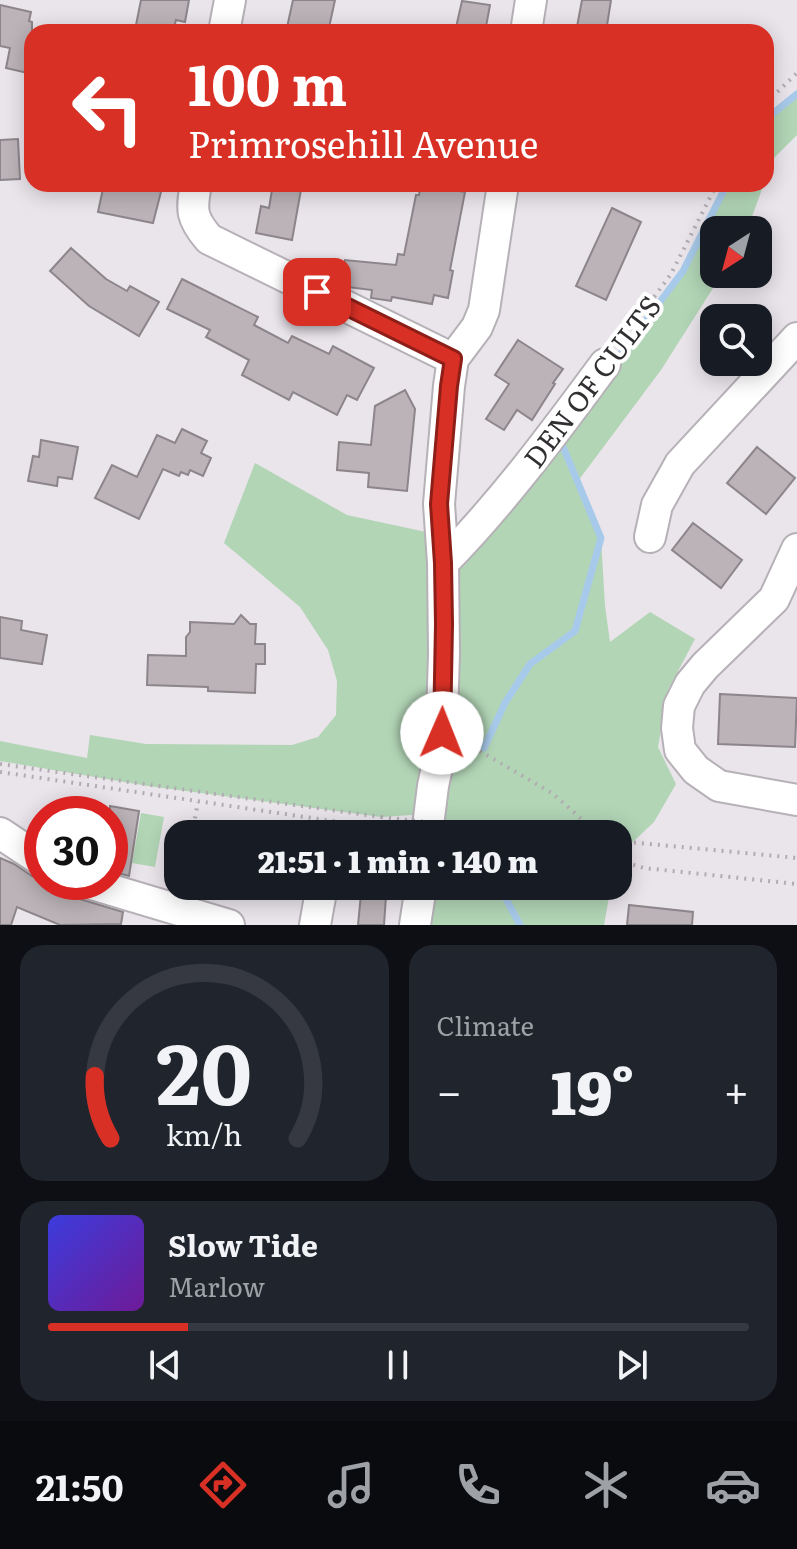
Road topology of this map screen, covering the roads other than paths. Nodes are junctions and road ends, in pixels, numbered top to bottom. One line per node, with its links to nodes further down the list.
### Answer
1 (230, 0): 3 (street)
2 (531, 0): 4 (street)
3 (226, 24)
4 (527, 24)
5 (194, 192): 8 (street)
6 (502, 192): 8 (street)
7 (797, 338): 10 (street)
8 (453, 359): 12 (street)
9 (605, 364): 12 (street, DEN OF CULTS)
10 (650, 537)
11 (797, 549): 13 (street)
12 (443, 563): 14 (street)
13 (797, 800)
14 (420, 820)
15 (0, 833): 16 (street)
16 (24, 849)
17 (128, 894): 20 (street)
18 (319, 900): 21 (street)
19 (419, 900): 22 (street)
20 (229, 925)
21 (315, 925)
22 (415, 925)

